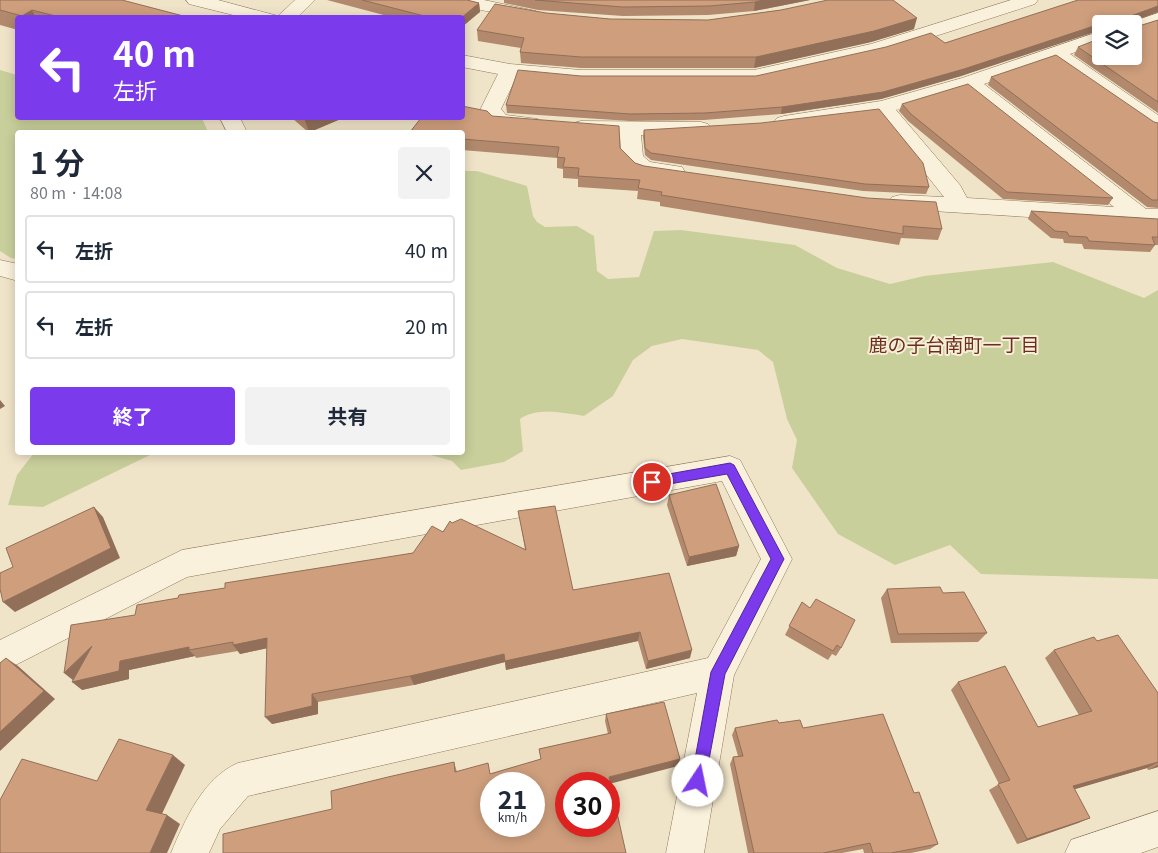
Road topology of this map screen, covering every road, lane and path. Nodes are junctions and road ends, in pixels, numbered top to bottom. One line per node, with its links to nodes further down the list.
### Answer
1 (196, 0): 5 (street)
2 (306, 0): 6 (street)
3 (458, 0): 7 (street)
4 (1029, 0): 15 (street)
5 (258, 15)
6 (289, 15)
7 (547, 18)
8 (1158, 18): 9 (street)
9 (1142, 23)
10 (1142, 28): 11 (street)
11 (1158, 36)
12 (1092, 40): 13 (street)
13 (1054, 52): 16 (street); 19 (street)
14 (465, 62): 15 (street)
15 (510, 70): 21 (street)
16 (969, 82): 17 (street); 25 (street)
17 (882, 107): 18 (street); 24 (street)
18 (762, 123)
19 (1158, 124)
20 (723, 126): 21 (street)
21 (630, 129): 22 (street)
22 (692, 175)
23 (882, 201): 24 (street)
24 (960, 206): 25 (street)
25 (1150, 217)
26 (0, 268): 27 (street)
27 (15, 272)
28 (0, 657): 29 (street)
29 (718, 672): 31 (street); 32 (street)
30 (1158, 829): 33 (street)
31 (190, 853)
32 (685, 853)
33 (1084, 853)

